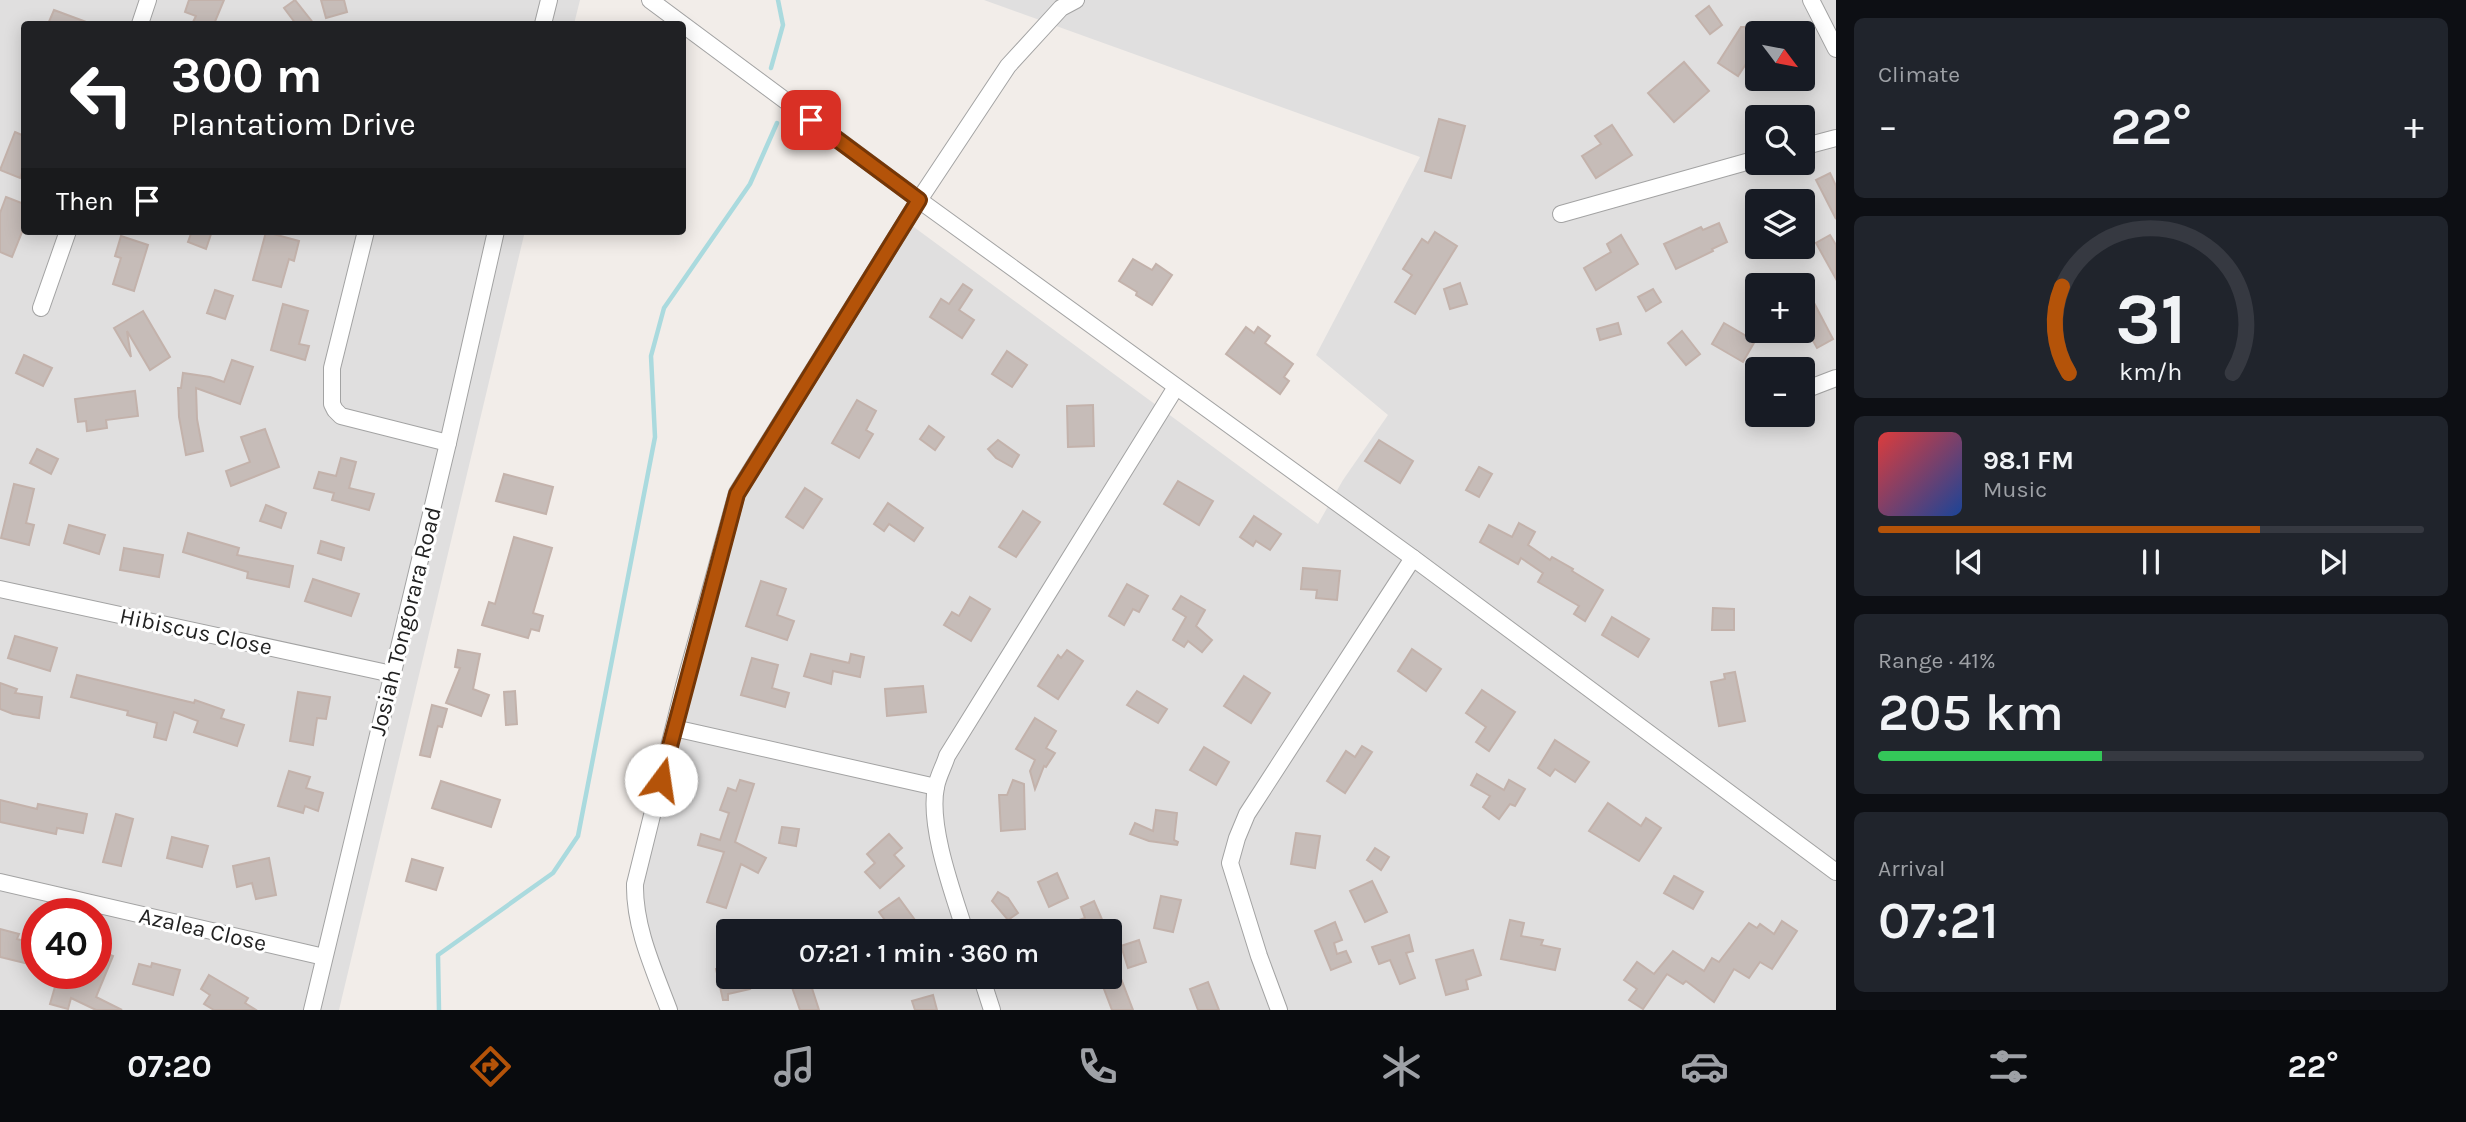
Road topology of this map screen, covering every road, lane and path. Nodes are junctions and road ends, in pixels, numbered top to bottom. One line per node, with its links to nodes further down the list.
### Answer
1 (148, 0): 6 (street)
2 (549, 0): 7 (street)
3 (650, 0): 8 (street)
4 (1076, 0): 14 (street)
5 (1811, 0): 10 (street)
6 (141, 21)
7 (544, 21)
8 (678, 21)
9 (686, 27): 14 (street)
10 (1836, 49)
11 (1836, 138): 12 (street)
12 (1815, 144)
13 (1745, 162): 15 (street)
14 (919, 200): 22 (street); 27 (street)
15 (1561, 214)
16 (67, 235): 19 (street)
17 (365, 235): 23 (street)
18 (495, 235): 23 (street, Josiah Tongorara Road)
19 (41, 308)
20 (1836, 379): 21 (street)
21 (1815, 386)
22 (1176, 387): 24 (street); 28 (street)
23 (448, 443): 26 (street, Josiah Tongorara Road)
24 (1413, 558): 29 (street); 37 (street)
25 (0, 589): 26 (street, Hibiscus Close)
26 (392, 674): 32 (street, Josiah Tongorara Road)
27 (674, 729): 28 (street); 35 (street)
28 (936, 787): 31 (street)
29 (1836, 872)
30 (0, 882): 32 (street, Azalea Close)
31 (961, 919)
32 (324, 957): 34 (street, Josiah Tongorara Road)
33 (985, 989): 36 (street)
34 (312, 1010)
35 (669, 1010)
36 (992, 1010)
37 (1279, 1010)

